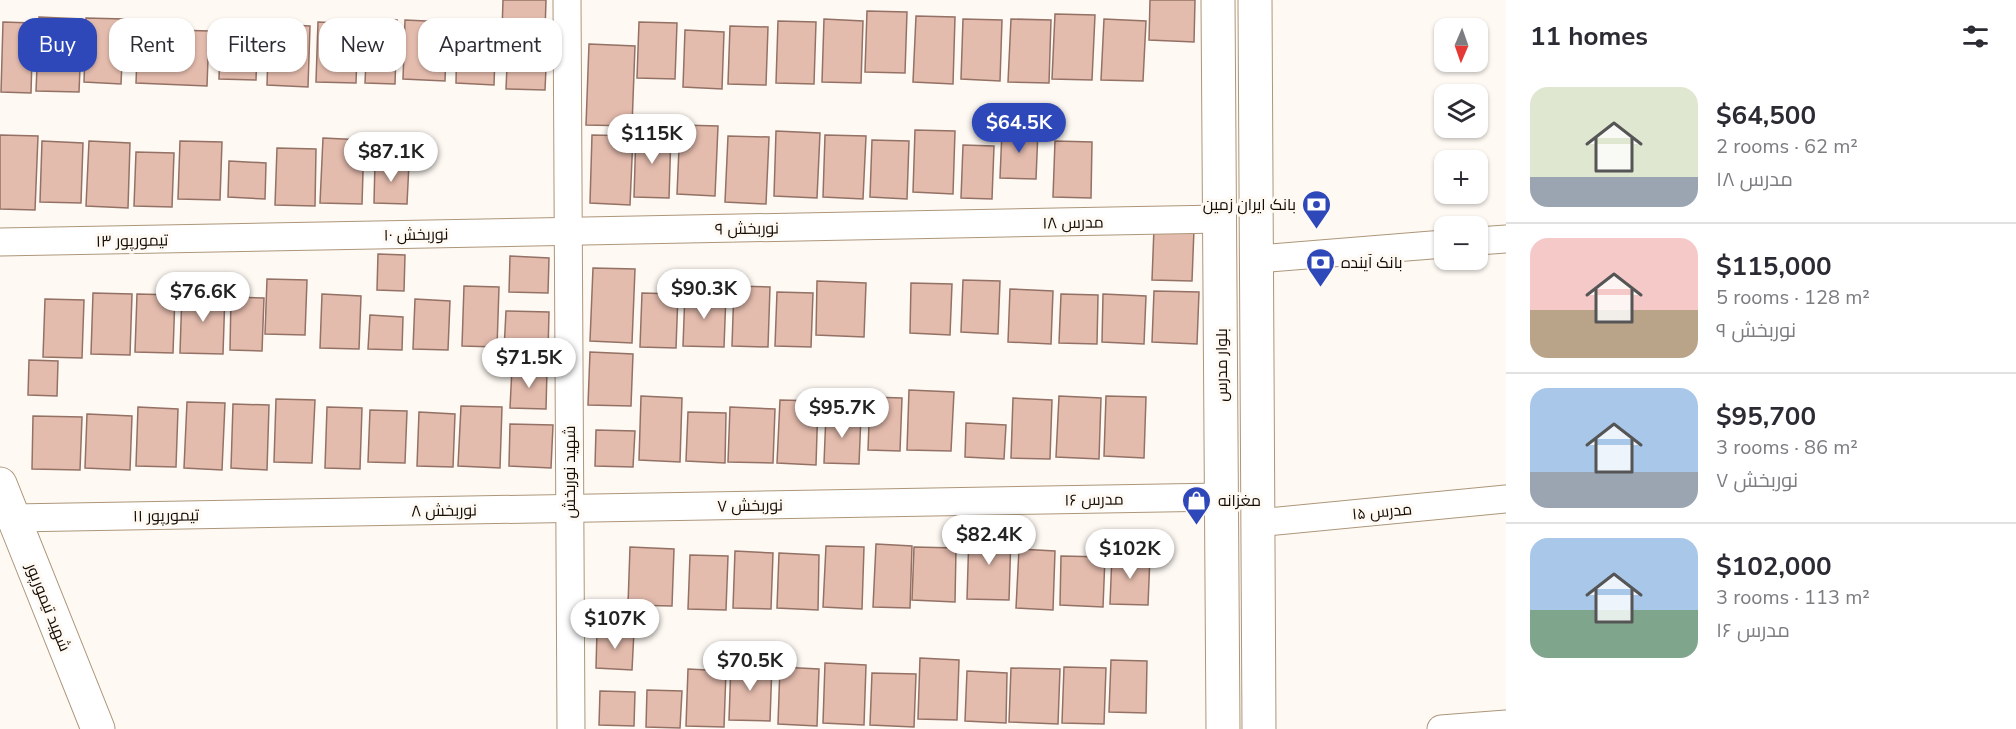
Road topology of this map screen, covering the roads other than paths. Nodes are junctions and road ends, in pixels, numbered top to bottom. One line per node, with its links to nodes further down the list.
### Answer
1 (567, 0): 6 (street, شهید نوربخش)
2 (1218, 0): 4 (main road, بلوار مدرس)
3 (1255, 0): 12 (main road)
4 (1220, 219): 5 (street, مدرس ۱۸); 13 (main road, بلوار مدرس)
5 (927, 224): 6 (street, نوربخش ۹)
6 (568, 231): 7 (street, نوربخش ۱۰); 17 (street, شهید نوربخش)
7 (264, 237): 10 (street, تیمورپور ۱۳)
8 (1506, 239): 9 (street)
9 (1488, 240)
10 (0, 243)
11 (1434, 245): 12 (street)
12 (1257, 259): 19 (main road)
13 (1221, 497): 16 (street, مدرس ۱۶); 23 (main road, بلوار مدرس)
14 (5, 499): 18 (street, تیمورپور ۱۱); 21 (main road, شهید تیمورپور)
15 (1506, 499): 19 (street, مدرس ۱۵)
16 (930, 502): 17 (street, نوربخش ۷)
17 (569, 508): 18 (street, نوربخش ۸); 22 (street, شهید نوربخش)
18 (319, 513)
19 (1257, 523): 24 (main road)
20 (1506, 724): 25 (street)
21 (98, 729)
22 (571, 729)
23 (1223, 729)
24 (1259, 729)
25 (1441, 729)

